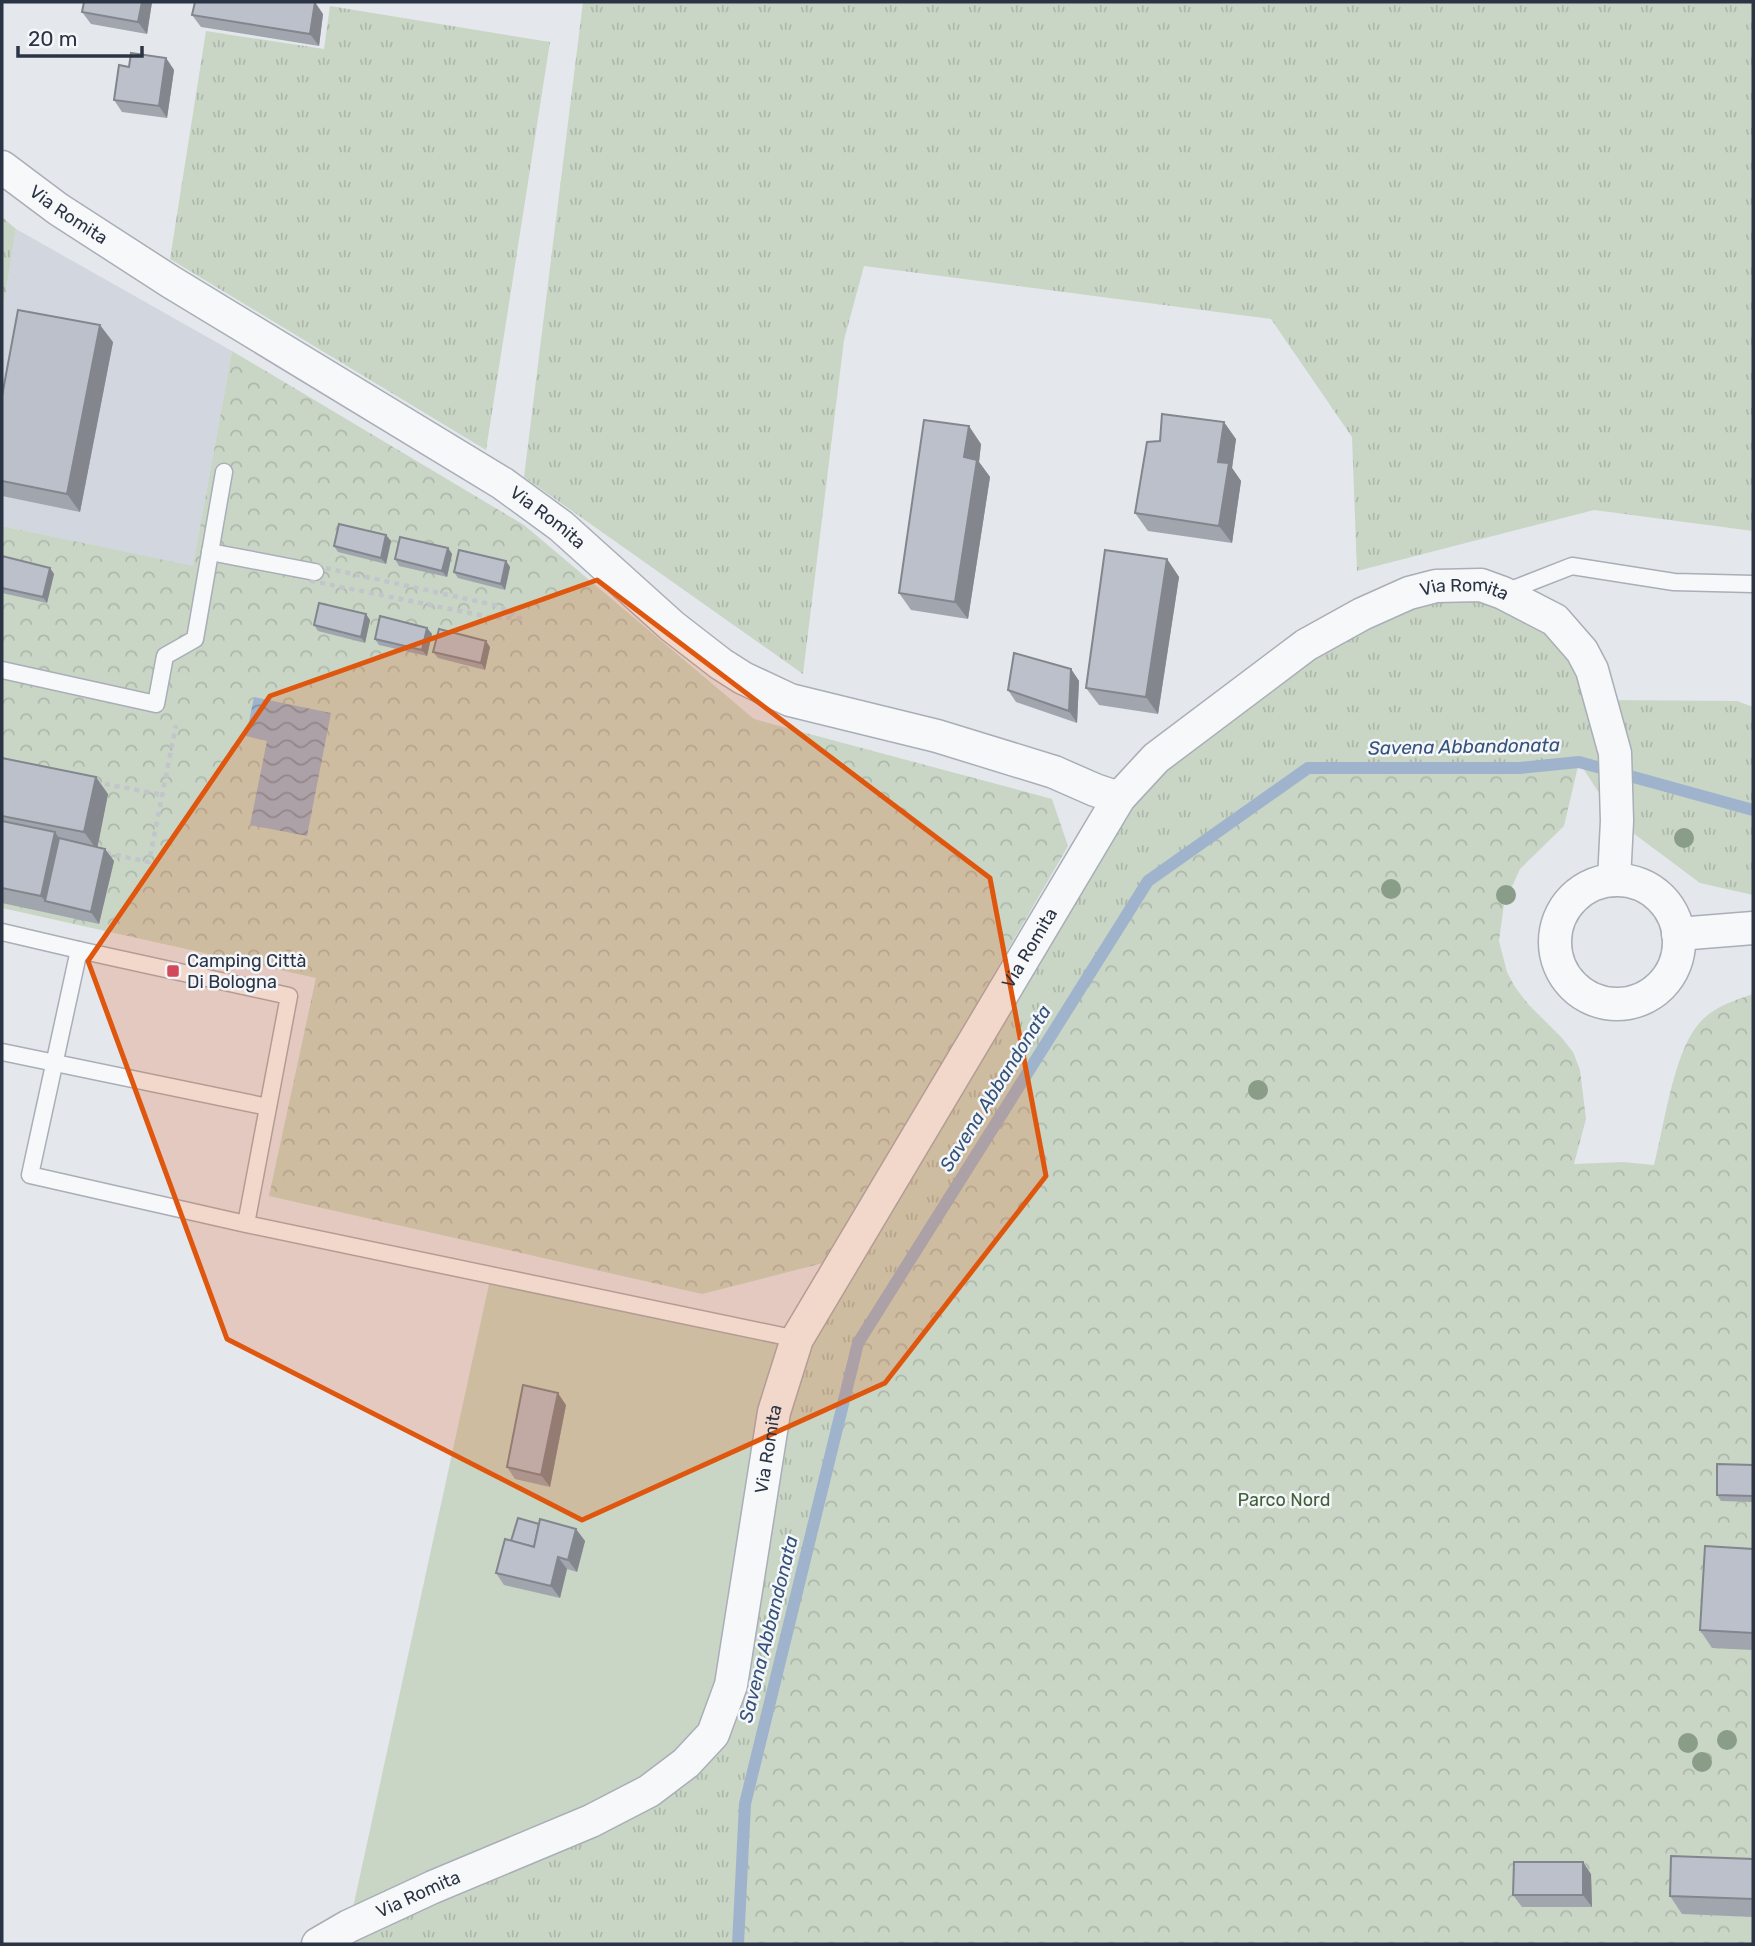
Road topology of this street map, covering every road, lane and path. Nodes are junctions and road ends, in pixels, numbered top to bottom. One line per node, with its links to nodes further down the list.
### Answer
1 (2, 167): 11 (street, Via Romita)
2 (224, 472): 3 (lane)
3 (210, 552): 4 (lane); 8 (lane)
4 (315, 572): 4 (path)
5 (1753, 584): 6 (lane)
6 (1503, 593): 11 (street, Via Romita); 13 (street, Via Romita)
7 (2, 670): 8 (lane)
8 (156, 704): 10 (path)
9 (82, 780): 10 (path)
10 (163, 795): 12 (path)
11 (1119, 798): 22 (street, Via Romita)
12 (96, 851)
13 (1614, 880): 16 (street); 16 (street)
14 (1753, 928): 16 (street)
15 (2, 932): 17 (lane)
16 (1678, 934)
17 (79, 950): 19 (lane); 20 (lane)
18 (2, 1052): 19 (lane)
19 (55, 1063): 20 (lane); 21 (lane)
20 (268, 1107): 21 (lane)
21 (246, 1224): 22 (lane)
22 (797, 1339): 23 (street, Via Romita)
23 (318, 1944)

